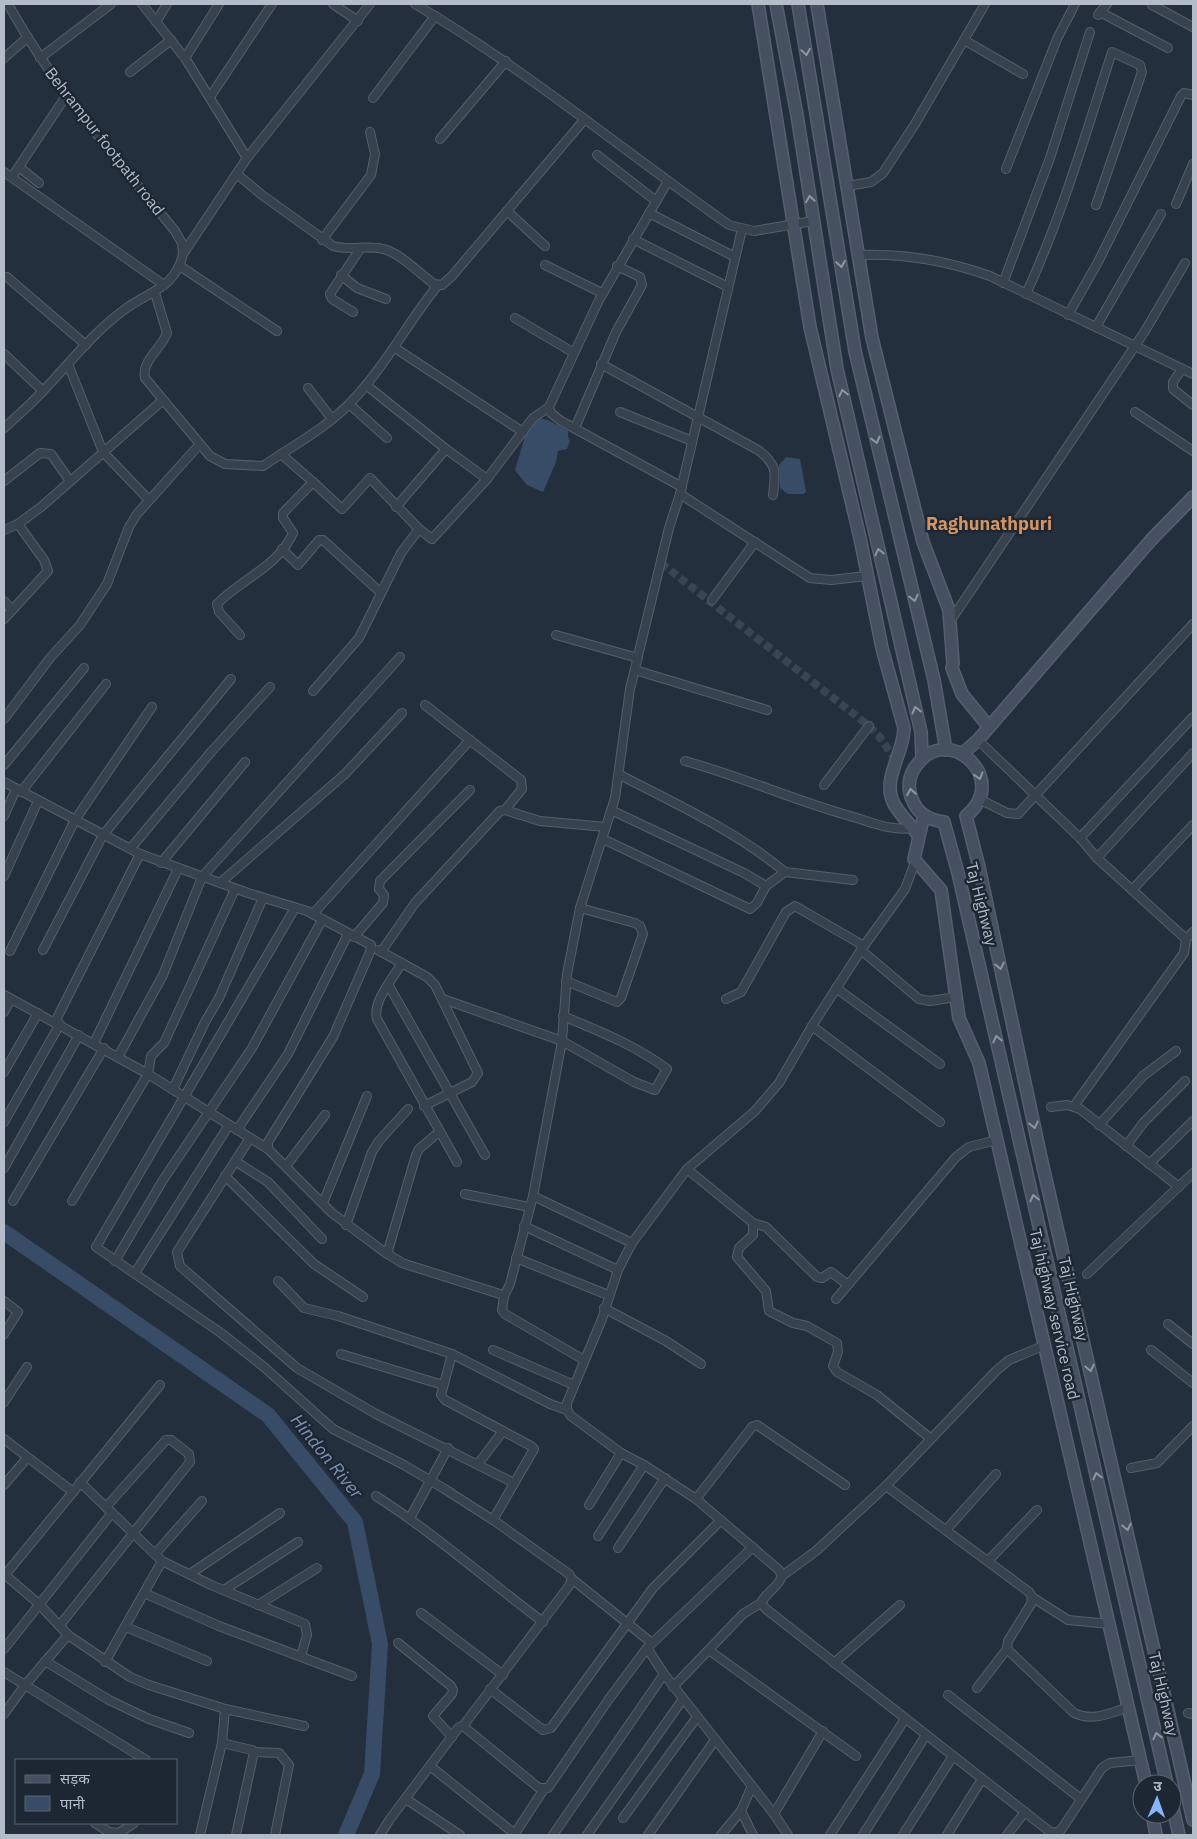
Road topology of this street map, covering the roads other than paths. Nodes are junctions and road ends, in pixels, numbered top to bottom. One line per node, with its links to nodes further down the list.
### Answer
1 (8, 4): 23 (street, Behrampur footpath road)
2 (111, 4): 28 (street)
3 (142, 4): 20 (street)
4 (167, 4): 20 (street)
5 (219, 4): 29 (street)
6 (272, 4): 35 (street)
7 (333, 4): 19 (street)
8 (370, 4): 19 (street)
9 (415, 4): 18 (street)
10 (758, 4): 58 (main road)
11 (776, 4): 57 (main road, one-way to 11)
12 (798, 4): 148 (main road, one-way to 148)
13 (818, 4): 50 (main road)
14 (985, 4): 25 (street)
15 (1075, 4): 44 (street)
16 (1152, 4): 21 (street)
17 (1102, 8): 26 (street)
18 (435, 16): 30 (street); 36 (street)
19 (358, 21): 41 (street)
20 (156, 22): 24 (street)
21 (1193, 28)
22 (1090, 32): 73 (street)
23 (28, 38): 27 (street); 28 (street, Behrampur footpath road)
24 (171, 40): 29 (street); 31 (street)
25 (964, 40): 32 (street); 50 (street)
26 (1168, 48)
27 (4, 58)
28 (40, 58): 34 (street, Behrampur footpath road)
29 (185, 58): 35 (street)
30 (506, 61): 37 (street); 39 (street)
31 (130, 72)
32 (1023, 74)
33 (1193, 95): 82 (street)
34 (66, 96): 43 (street); 64 (street, Behrampur footpath road)
35 (210, 97): 41 (street)
36 (373, 98)
37 (584, 120): 48 (street); 54 (street)
38 (370, 132): 61 (street)
39 (440, 139)
40 (597, 155): 51 (street)
41 (247, 158): 46 (street)
42 (1193, 164): 52 (street)
43 (19, 168): 47 (street); 49 (street)
44 (1006, 170)
45 (4, 172): 47 (street)
46 (237, 174): 61 (street); 64 (street)
47 (12, 177): 74 (street)
48 (668, 181): 51 (street); 59 (street)
49 (39, 183)
50 (847, 186): 65 (main road)
51 (656, 202): 55 (street)
52 (1176, 204)
53 (1096, 205): 79 (street)
54 (507, 211): 62 (street); 75 (street)
55 (649, 213): 60 (street); 66 (street)
56 (1161, 214): 84 (street)
57 (813, 221): 58 (street); 163 (main road, one-way to 57)
58 (794, 224): 59 (street); 130 (main road)
59 (742, 229): 66 (street)
60 (633, 239): 70 (street); 76 (street)
61 (322, 240): 63 (street)
62 (545, 246)
63 (360, 249): 71 (street); 75 (street)
64 (183, 254): 69 (street)
65 (858, 255): 73 (street); 136 (main road)
66 (735, 258): 76 (street)
67 (1185, 263): 87 (street)
68 (545, 265): 78 (street)
69 (180, 266): 74 (street); 85 (street)
70 (617, 266): 78 (street); 92 (street)
71 (342, 275): 80 (street); 81 (street)
72 (7, 276): 86 (street)
73 (1003, 283): 79 (street)
74 (164, 285): 77 (street)
75 (438, 285): 88 (street)
76 (728, 287): 104 (street)
77 (155, 292): 86 (street); 98 (street)
78 (602, 293): 89 (street)
79 (1026, 294): 82 (street)
80 (386, 299)
81 (354, 312)
82 (1068, 315): 84 (street)
83 (514, 318): 89 (street)
84 (1096, 327): 87 (street)
85 (277, 331)
86 (86, 345): 91 (street)
87 (1135, 345): 93 (street); 136 (street)
88 (395, 348): 95 (street); 108 (street)
89 (574, 353): 101 (street)
90 (4, 354): 97 (street)
91 (68, 364): 97 (street); 114 (street)
92 (601, 364): 104 (street); 107 (street)
93 (1182, 368): 94 (street); 100 (street)
94 (1193, 374)
95 (366, 385): 99 (street); 112 (street)
96 (308, 388): 105 (street)
97 (43, 392): 106 (street)
98 (163, 400): 111 (street); 114 (street)
99 (349, 404): 105 (street); 109 (street)
100 (1193, 405)
101 (549, 407): 107 (street); 108 (street)
102 (620, 412): 110 (street)
103 (1135, 412): 113 (street)
104 (698, 416): 110 (street); 121 (street)
105 (332, 419): 115 (street)
106 (4, 428)
107 (575, 428): 120 (street)
108 (522, 432): 116 (street)
109 (387, 438)
110 (692, 441): 120 (street)
111 (199, 445): 115 (street); 123 (street)
112 (446, 449): 116 (street); 124 (street)
113 (1193, 451)
114 (103, 452): 118 (street); 123 (street)
115 (281, 454): 119 (street)
116 (487, 478): 126 (street)
117 (4, 481): 118 (street)
118 (70, 481): 125 (street)
119 (313, 482): 124 (street); 129 (street)
120 (681, 490): 128 (street); 141 (street)
121 (773, 495)
122 (1193, 497): 157 (main road)
123 (148, 500): 155 (street)
124 (396, 506): 126 (street)
125 (18, 524): 127 (street); 134 (street)
126 (419, 529): 131 (street)
127 (4, 530)
128 (755, 542): 130 (street); 132 (street)
129 (282, 548): 131 (street); 138 (street)
130 (868, 576): 182 (main road)
131 (380, 592): 149 (street)
132 (712, 600)
133 (4, 601): 134 (street)
134 (12, 610): 135 (street)
135 (4, 619)
136 (951, 620): 143 (main road)
137 (1193, 624): 172 (street)
138 (240, 635)
139 (556, 635): 141 (street)
140 (400, 657): 194 (street)
141 (638, 658): 144 (street)
142 (84, 668): 166 (street)
143 (952, 668): 148 (main road); 157 (main road)
144 (635, 670): 152 (street); 167 (street)
145 (231, 679): 183 (street)
146 (106, 684): 171 (street)
147 (270, 687): 186 (street)
148 (936, 689): 160 (main road)
149 (313, 691)
150 (425, 705): 158 (street)
151 (152, 707): 179 (street)
152 (767, 710)
153 (402, 714): 196 (street)
154 (1193, 717): 184 (street)
155 (4, 719)
156 (868, 726): 169 (street)
157 (989, 727): 159 (main road)
158 (470, 740): 175 (street); 203 (street)
159 (978, 740): 162 (main road); 172 (street)
160 (946, 750): 162 (main road); 163 (main road)
161 (1193, 753): 188 (street)
162 (962, 754): 173 (main road, one-way to 173)
163 (922, 758): 177 (main road, one-way to 163)
164 (685, 761): 182 (street)
165 (245, 762): 190 (street)
166 (4, 765)
167 (620, 775): 176 (street); 192 (street)
168 (4, 782): 171 (street)
169 (824, 785)
170 (470, 790): 206 (street)
171 (18, 791): 174 (street); 178 (street)
172 (1036, 795): 173 (street); 184 (street)
173 (979, 799): 416 (main road, one-way to 416)
174 (38, 801): 179 (street); 193 (street)
175 (505, 810): 181 (street); 212 (street)
176 (611, 810): 181 (street); 197 (street)
177 (924, 815): 182 (main road); 406 (main road, Taj Highway, one-way to 177)
178 (4, 816)
179 (75, 820): 183 (street); 211 (street)
180 (1193, 825): 199 (street)
181 (606, 827): 185 (street)
182 (916, 832): 189 (main road)
183 (103, 835): 186 (street); 210 (street)
184 (1080, 838): 188 (street)
185 (603, 839): 197 (street); 202 (street)
186 (131, 848): 187 (street)
187 (140, 854): 190 (street); 224 (street)
188 (1097, 858): 199 (street)
189 (915, 862): 209 (street); 218 (main road, Taj highway service road)
190 (161, 863): 191 (street)
191 (178, 869): 194 (street); 228 (street)
192 (785, 872): 195 (street); 197 (street)
193 (4, 876)
194 (202, 877): 196 (street); 231 (street)
195 (853, 880)
196 (220, 884): 198 (street)
197 (766, 886)
198 (235, 889): 200 (street); 234 (street)
199 (1132, 890): 207 (street)
200 (263, 898): 201 (street); 236 (street)
201 (295, 908): 203 (street); 238 (street)
202 (580, 908): 214 (street); 214 (street)
203 (313, 914): 204 (street)
204 (322, 920): 206 (street); 244 (street)
205 (1193, 932): 207 (street)
206 (351, 935): 208 (street); 251 (street)
207 (1186, 939): 241 (street)
208 (372, 947): 212 (street); 256 (street)
209 (862, 948): 216 (street); 218 (street); 220 (street)
210 (43, 950)
211 (10, 951)
212 (381, 952): 213 (street)
213 (402, 963): 215 (street); 219 (street)
214 (566, 981): 223 (street)
215 (388, 986): 237 (street); 240 (street)
216 (836, 988): 225 (street); 232 (street)
217 (8, 997): 221 (street); 222 (street)
218 (956, 997): 254 (main road, Taj highway service road)
219 (443, 999): 227 (street); 237 (street)
220 (726, 999)
221 (4, 1012)
222 (38, 1013): 224 (street); 233 (street)
223 (563, 1016): 227 (street); 227 (street)
224 (57, 1023): 226 (street); 247 (street)
225 (812, 1026): 248 (street); 263 (street)
226 (79, 1035): 228 (street); 262 (street)
227 (562, 1041): 268 (street)
228 (94, 1043): 229 (street)
229 (104, 1048): 231 (street); 269 (street)
230 (1176, 1050): 250 (street)
231 (118, 1057): 234 (street)
232 (940, 1064)
233 (4, 1072)
234 (148, 1074): 236 (street); 270 (street)
235 (1185, 1081): 255 (street)
236 (173, 1089): 238 (street)
237 (450, 1093): 240 (street); 257 (street)
238 (185, 1096): 244 (street); 280 (street)
239 (367, 1096): 271 (street)
240 (424, 1106): 252 (street)
241 (1074, 1106): 242 (street); 250 (street)
242 (1052, 1107)
243 (408, 1109): 274 (street)
244 (210, 1112): 249 (street); 280 (street)
245 (325, 1115): 261 (street)
246 (1193, 1121): 260 (street)
247 (4, 1122)
248 (940, 1122)
249 (229, 1125): 251 (street); 282 (street)
250 (1099, 1125): 255 (street)
251 (236, 1130): 253 (street)
252 (439, 1132): 259 (street); 278 (street)
253 (250, 1138): 256 (street); 258 (street)
254 (997, 1140): 285 (street); 295 (main road, Taj highway service road)
255 (1126, 1146): 260 (street)
256 (268, 1149): 261 (street)
257 (485, 1155)
258 (235, 1161): 265 (street); 276 (street)
259 (457, 1162)
260 (1149, 1164): 266 (street)
261 (286, 1166): 271 (street)
262 (4, 1168)
263 (687, 1169): 273 (street); 277 (street)
264 (1193, 1172): 266 (street)
265 (225, 1176): 287 (street); 313 (street)
266 (1179, 1186): 283 (street)
267 (465, 1194): 272 (street)
268 (533, 1196): 272 (street); 277 (street)
269 (13, 1201)
270 (72, 1201)
271 (323, 1203): 274 (street)
272 (529, 1208): 275 (street)
273 (753, 1223): 285 (street); 311 (street)
274 (346, 1225): 278 (street)
275 (524, 1226): 279 (street); 281 (street)
276 (322, 1238)
277 (632, 1243): 281 (street)
278 (387, 1254): 288 (street)
279 (516, 1258): 286 (street); 288 (street)
280 (115, 1261): 282 (street)
281 (618, 1270): 286 (street)
282 (135, 1273): 321 (street)
283 (1087, 1274)
284 (278, 1281): 299 (street)
285 (848, 1285): 289 (street)
286 (608, 1295): 291 (street)
287 (363, 1296)
288 (504, 1296): 300 (street)
289 (836, 1299)
290 (4, 1301): 293 (street)
291 (604, 1308): 300 (street); 301 (street)
292 (1168, 1324): 294 (street)
293 (4, 1334)
294 (1193, 1344)
295 (1045, 1345): 311 (street); 362 (main road, Taj highway service road)
296 (493, 1350): 306 (street)
297 (1151, 1350): 303 (street)
298 (341, 1354): 305 (street)
299 (452, 1354): 305 (street); 308 (street)
300 (584, 1360): 306 (street)
301 (701, 1364)
302 (27, 1367): 307 (street)
303 (1193, 1383)
304 (160, 1385): 322 (street)
305 (443, 1385): 310 (street)
306 (574, 1385): 308 (street)
307 (4, 1402)
308 (567, 1410): 314 (street)
309 (1193, 1426): 318 (street)
310 (503, 1431): 316 (street); 323 (street)
311 (930, 1438): 326 (street)
312 (4, 1439): 315 (street)
313 (448, 1448): 316 (street); 321 (street)
314 (621, 1453): 317 (street); 331 (street)
315 (27, 1458): 325 (street); 327 (street)
316 (478, 1464): 323 (street)
317 (644, 1465): 320 (street); 340 (street)
318 (1132, 1468)
319 (996, 1474): 338 (street)
320 (665, 1478): 329 (street); 343 (street)
321 (432, 1481): 335 (street); 336 (street)
322 (80, 1482): 327 (street); 332 (street)
323 (514, 1482): 336 (street)
324 (845, 1485): 329 (street)
325 (4, 1486)
326 (886, 1486): 338 (street); 350 (street)
327 (73, 1492): 349 (street)
328 (376, 1496): 335 (street)
329 (696, 1499): 337 (street)
330 (202, 1501): 344 (street)
331 (588, 1505)
332 (109, 1510): 339 (street); 339 (street); 356 (street)
333 (1037, 1510): 346 (street)
334 (280, 1512): 348 (street)
335 (410, 1518): 360 (street)
336 (493, 1520): 351 (street)
337 (721, 1520): 342 (street); 361 (street)
338 (946, 1530): 346 (street)
339 (131, 1534): 344 (street); 363 (street)
340 (598, 1536)
341 (298, 1542): 352 (street)
342 (753, 1547): 350 (street); 367 (street)
343 (618, 1548)
344 (155, 1554): 345 (street)
345 (162, 1561): 348 (street); 353 (street)
346 (988, 1561): 354 (street)
347 (317, 1568): 357 (street)
348 (190, 1574): 352 (street)
349 (4, 1575): 356 (street)
350 (782, 1576): 355 (street)
351 (572, 1579): 360 (street); 361 (street)
352 (224, 1590): 357 (street)
353 (144, 1593): 364 (street); 371 (street)
354 (1032, 1597): 362 (street); 369 (street)
355 (761, 1603): 370 (street); 375 (street)
356 (39, 1604): 363 (street); 368 (street)
357 (258, 1605): 371 (street)
358 (900, 1606): 375 (street)
359 (421, 1613): 378 (street)
360 (543, 1622): 378 (street)
361 (628, 1624): 367 (street); 383 (street)
362 (1110, 1624): 386 (main road, Taj highway service road)
363 (60, 1625): 365 (street)
364 (126, 1627): 373 (street); 374 (street)
365 (68, 1635): 372 (street); 374 (street)
366 (398, 1642): 396 (street)
367 (650, 1646): 377 (street); 409 (street)
368 (4, 1649)
369 (1006, 1649): 382 (street); 386 (street)
370 (710, 1650): 381 (street); 393 (street)
371 (301, 1656): 379 (street)
372 (45, 1661): 380 (street); 394 (street)
373 (207, 1661)
374 (105, 1662): 387 (street)
375 (834, 1663): 390 (street)
376 (4, 1672): 380 (street)
377 (664, 1674): 381 (street); 426 (street)
378 (503, 1675): 383 (street)
379 (352, 1676)
380 (24, 1685): 388 (street); 402 (street)
381 (673, 1687): 385 (street)
382 (976, 1688)
383 (490, 1690): 392 (street)
384 (948, 1695): 411 (street)
385 (683, 1699): 389 (street); 427 (street)
386 (1129, 1707): 403 (main road, Taj highway service road)
387 (225, 1709): 391 (street); 398 (street)
388 (4, 1714)
389 (697, 1718): 397 (street); 415 (street)
390 (905, 1719): 395 (street); 432 (street)
391 (304, 1726)
392 (463, 1726): 396 (street); 409 (street)
393 (823, 1731): 400 (street); 414 (street)
394 (190, 1733)
395 (926, 1735): 401 (street); 433 (street)
396 (452, 1737): 404 (street)
397 (715, 1740): 408 (street); 428 (street)
398 (222, 1743): 399 (street); 420 (street)
399 (254, 1752): 421 (street); 422 (street)
400 (856, 1756)
401 (953, 1756): 407 (street); 434 (street)
402 (144, 1759)
403 (1141, 1760): 405 (main road, Taj highway service road); 411 (street)
404 (430, 1766): 410 (street); 425 (street)
405 (1144, 1774)
406 (1165, 1774)
407 (982, 1779): 413 (street); 435 (street)
408 (752, 1786): 412 (street); 414 (street)
409 (544, 1789): 425 (street)
410 (406, 1798): 423 (street); 424 (street)
411 (1081, 1799): 419 (street)
412 (741, 1811): 429 (street); 430 (street)
413 (1025, 1812): 419 (street); 436 (street)
414 (774, 1814): 431 (street)
415 (623, 1818)
416 (1193, 1820)
417 (97, 1824): 418 (street)
418 (133, 1824)
419 (1055, 1834)
420 (200, 1835)
421 (236, 1835)
422 (275, 1835)
423 (380, 1835)
424 (460, 1835)
425 (515, 1835)
426 (553, 1835)
427 (587, 1835)
428 (648, 1835)
429 (721, 1835)
430 (753, 1835)
431 (788, 1835)
432 (830, 1835)
433 (863, 1835)
434 (903, 1835)
435 (947, 1835)
436 (1007, 1835)

